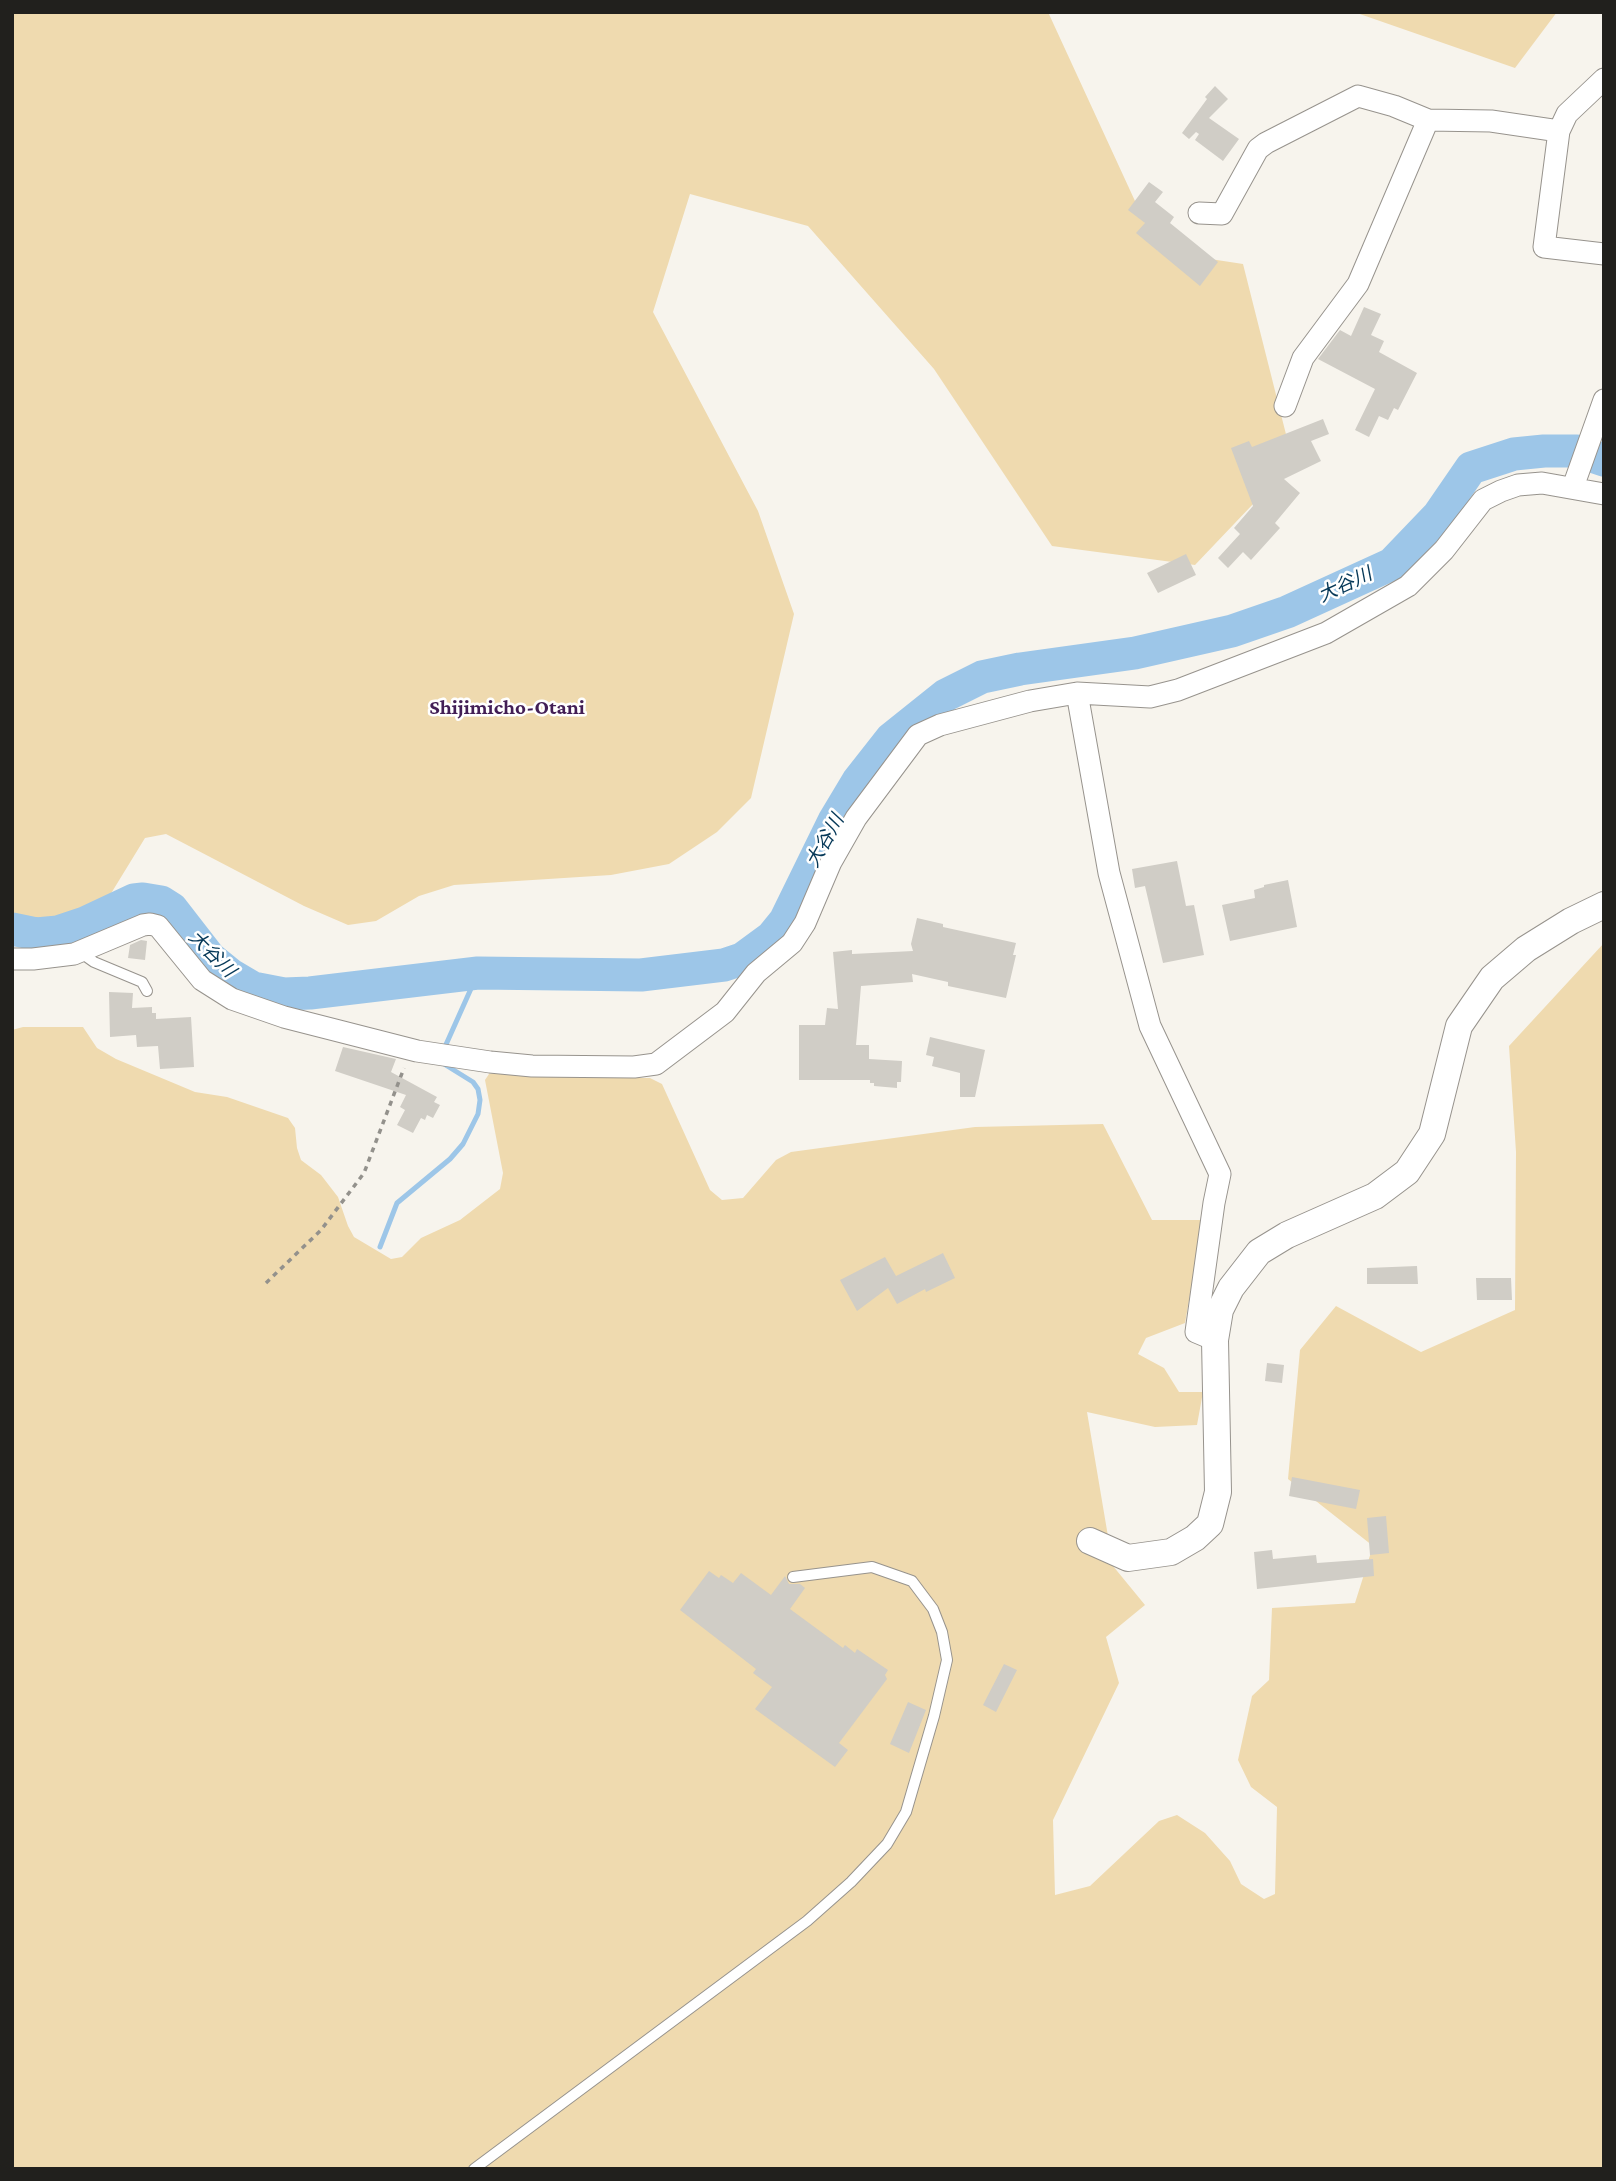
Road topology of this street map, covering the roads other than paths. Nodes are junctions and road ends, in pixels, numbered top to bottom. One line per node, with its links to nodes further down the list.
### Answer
1 (1604, 79): 3 (street)
2 (1428, 121): 3 (street); 4 (street); 7 (street)
3 (1559, 131): 5 (street)
4 (1199, 213)
5 (1604, 254)
6 (1604, 400): 8 (street)
7 (1285, 406)
8 (1575, 481): 9 (street); 10 (street)
9 (1604, 494)
10 (1077, 693): 12 (street); 15 (street)
11 (1604, 905): 15 (street)
12 (80, 952): 13 (street); 14 (lane)
13 (12, 959)
14 (147, 991)
15 (1215, 1340): 16 (street)
16 (1090, 1541)
17 (793, 1577): 18 (lane)
18 (474, 2169)

